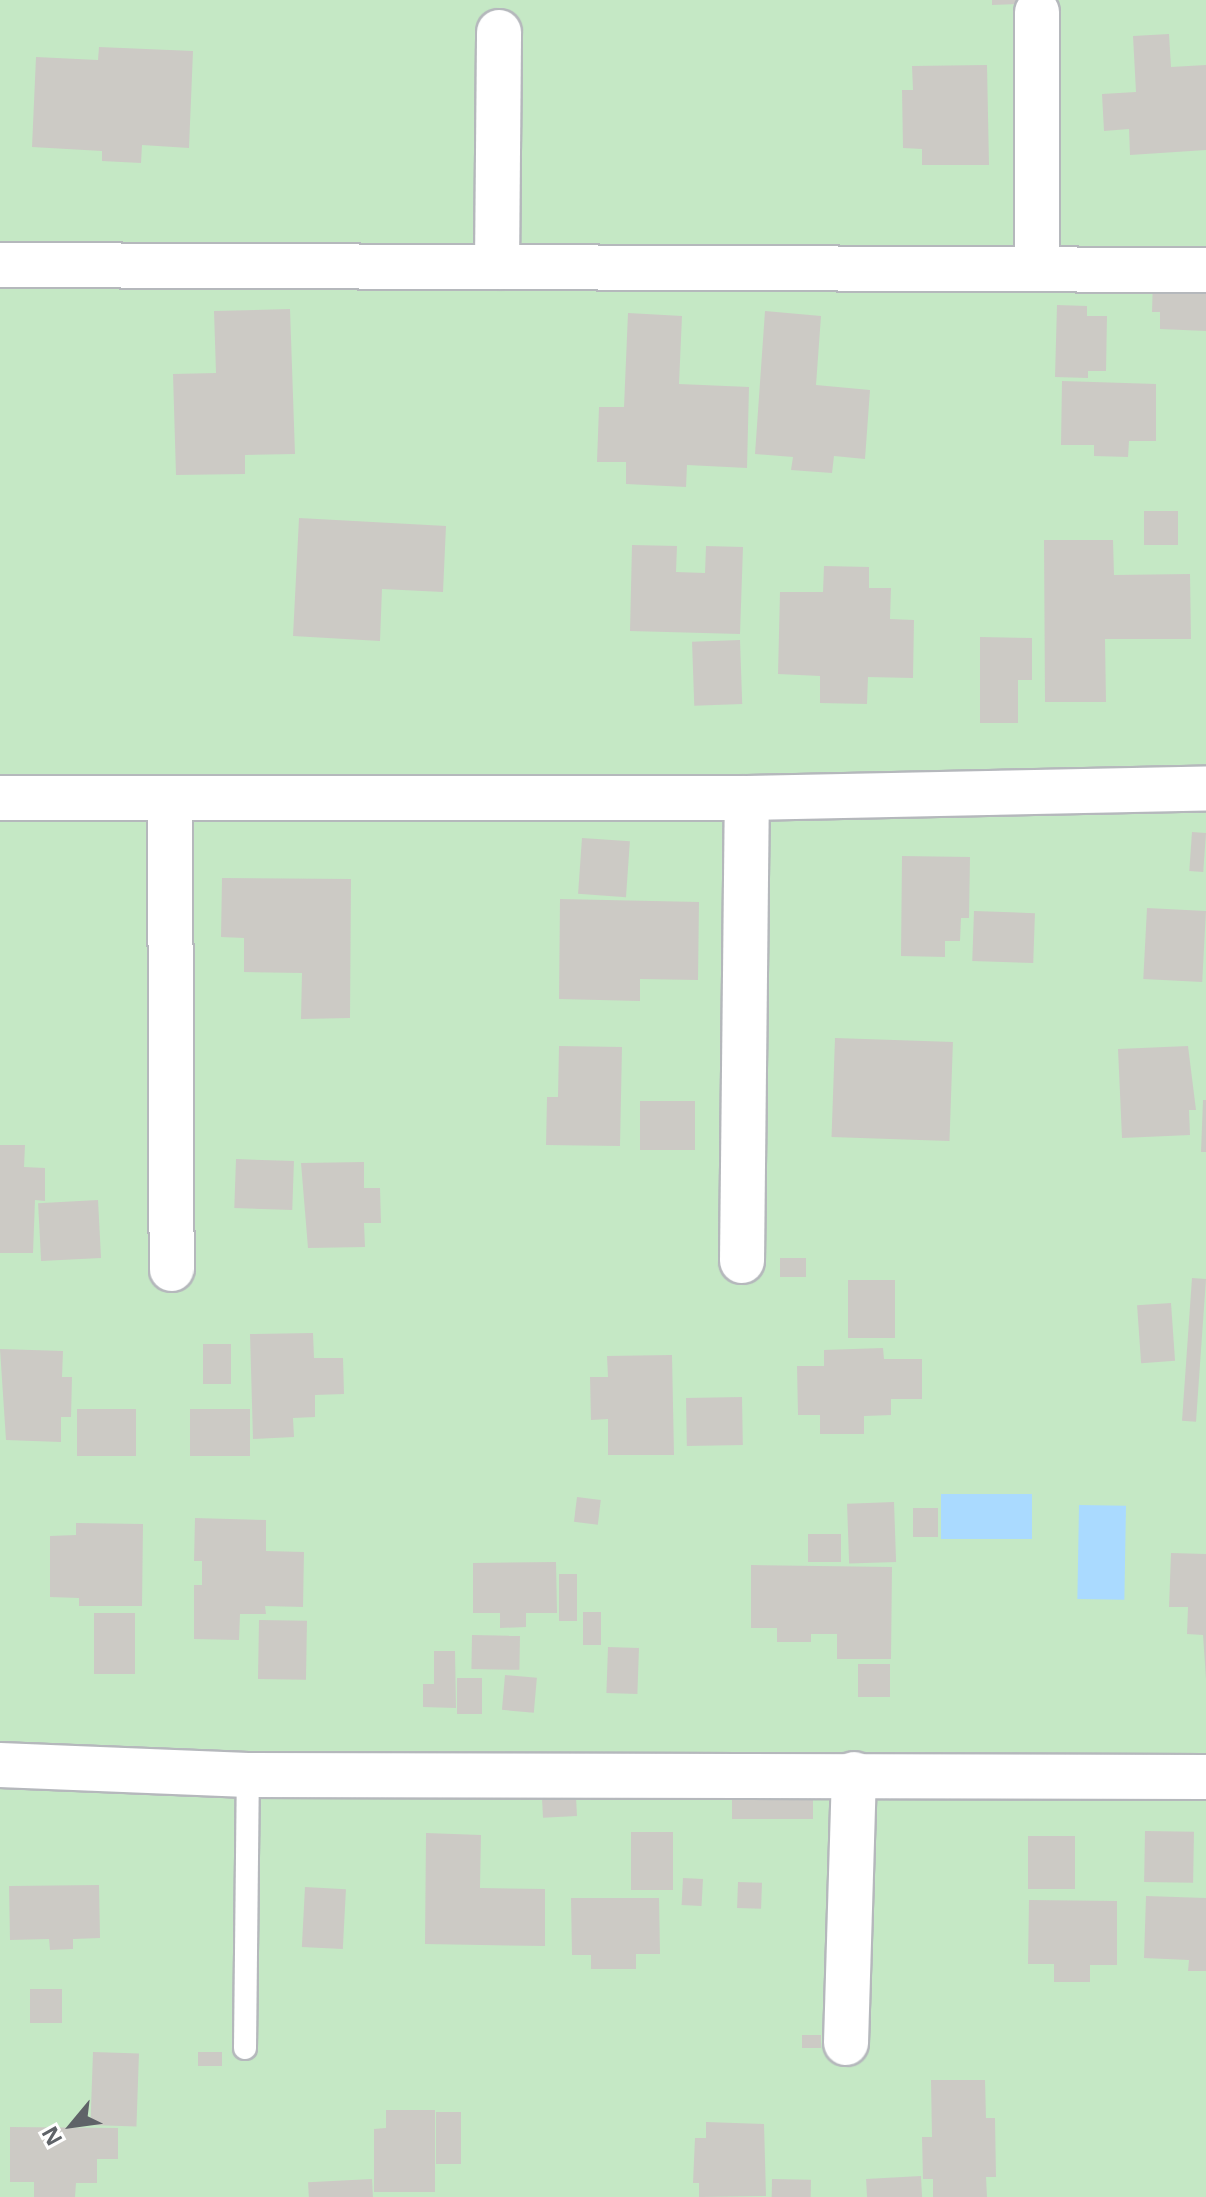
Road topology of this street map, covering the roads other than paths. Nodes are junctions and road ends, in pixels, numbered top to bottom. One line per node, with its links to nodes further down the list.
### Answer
1 (1037, 12): 5 (street)
2 (499, 32): 4 (street)
3 (0, 265): 4 (street)
4 (497, 267): 5 (street)
5 (1037, 268): 6 (street)
6 (1206, 270)
7 (1206, 788): 9 (street)
8 (0, 798): 10 (street)
9 (747, 798): 10 (street); 11 (street)
10 (170, 800): 12 (street)
11 (742, 1261)
12 (172, 1269)
13 (0, 1765): 15 (street)
14 (854, 1774): 15 (street); 16 (street); 17 (street)
15 (248, 1775): 18 (lane)
16 (1206, 1777)
17 (846, 2043)
18 (245, 2048)

